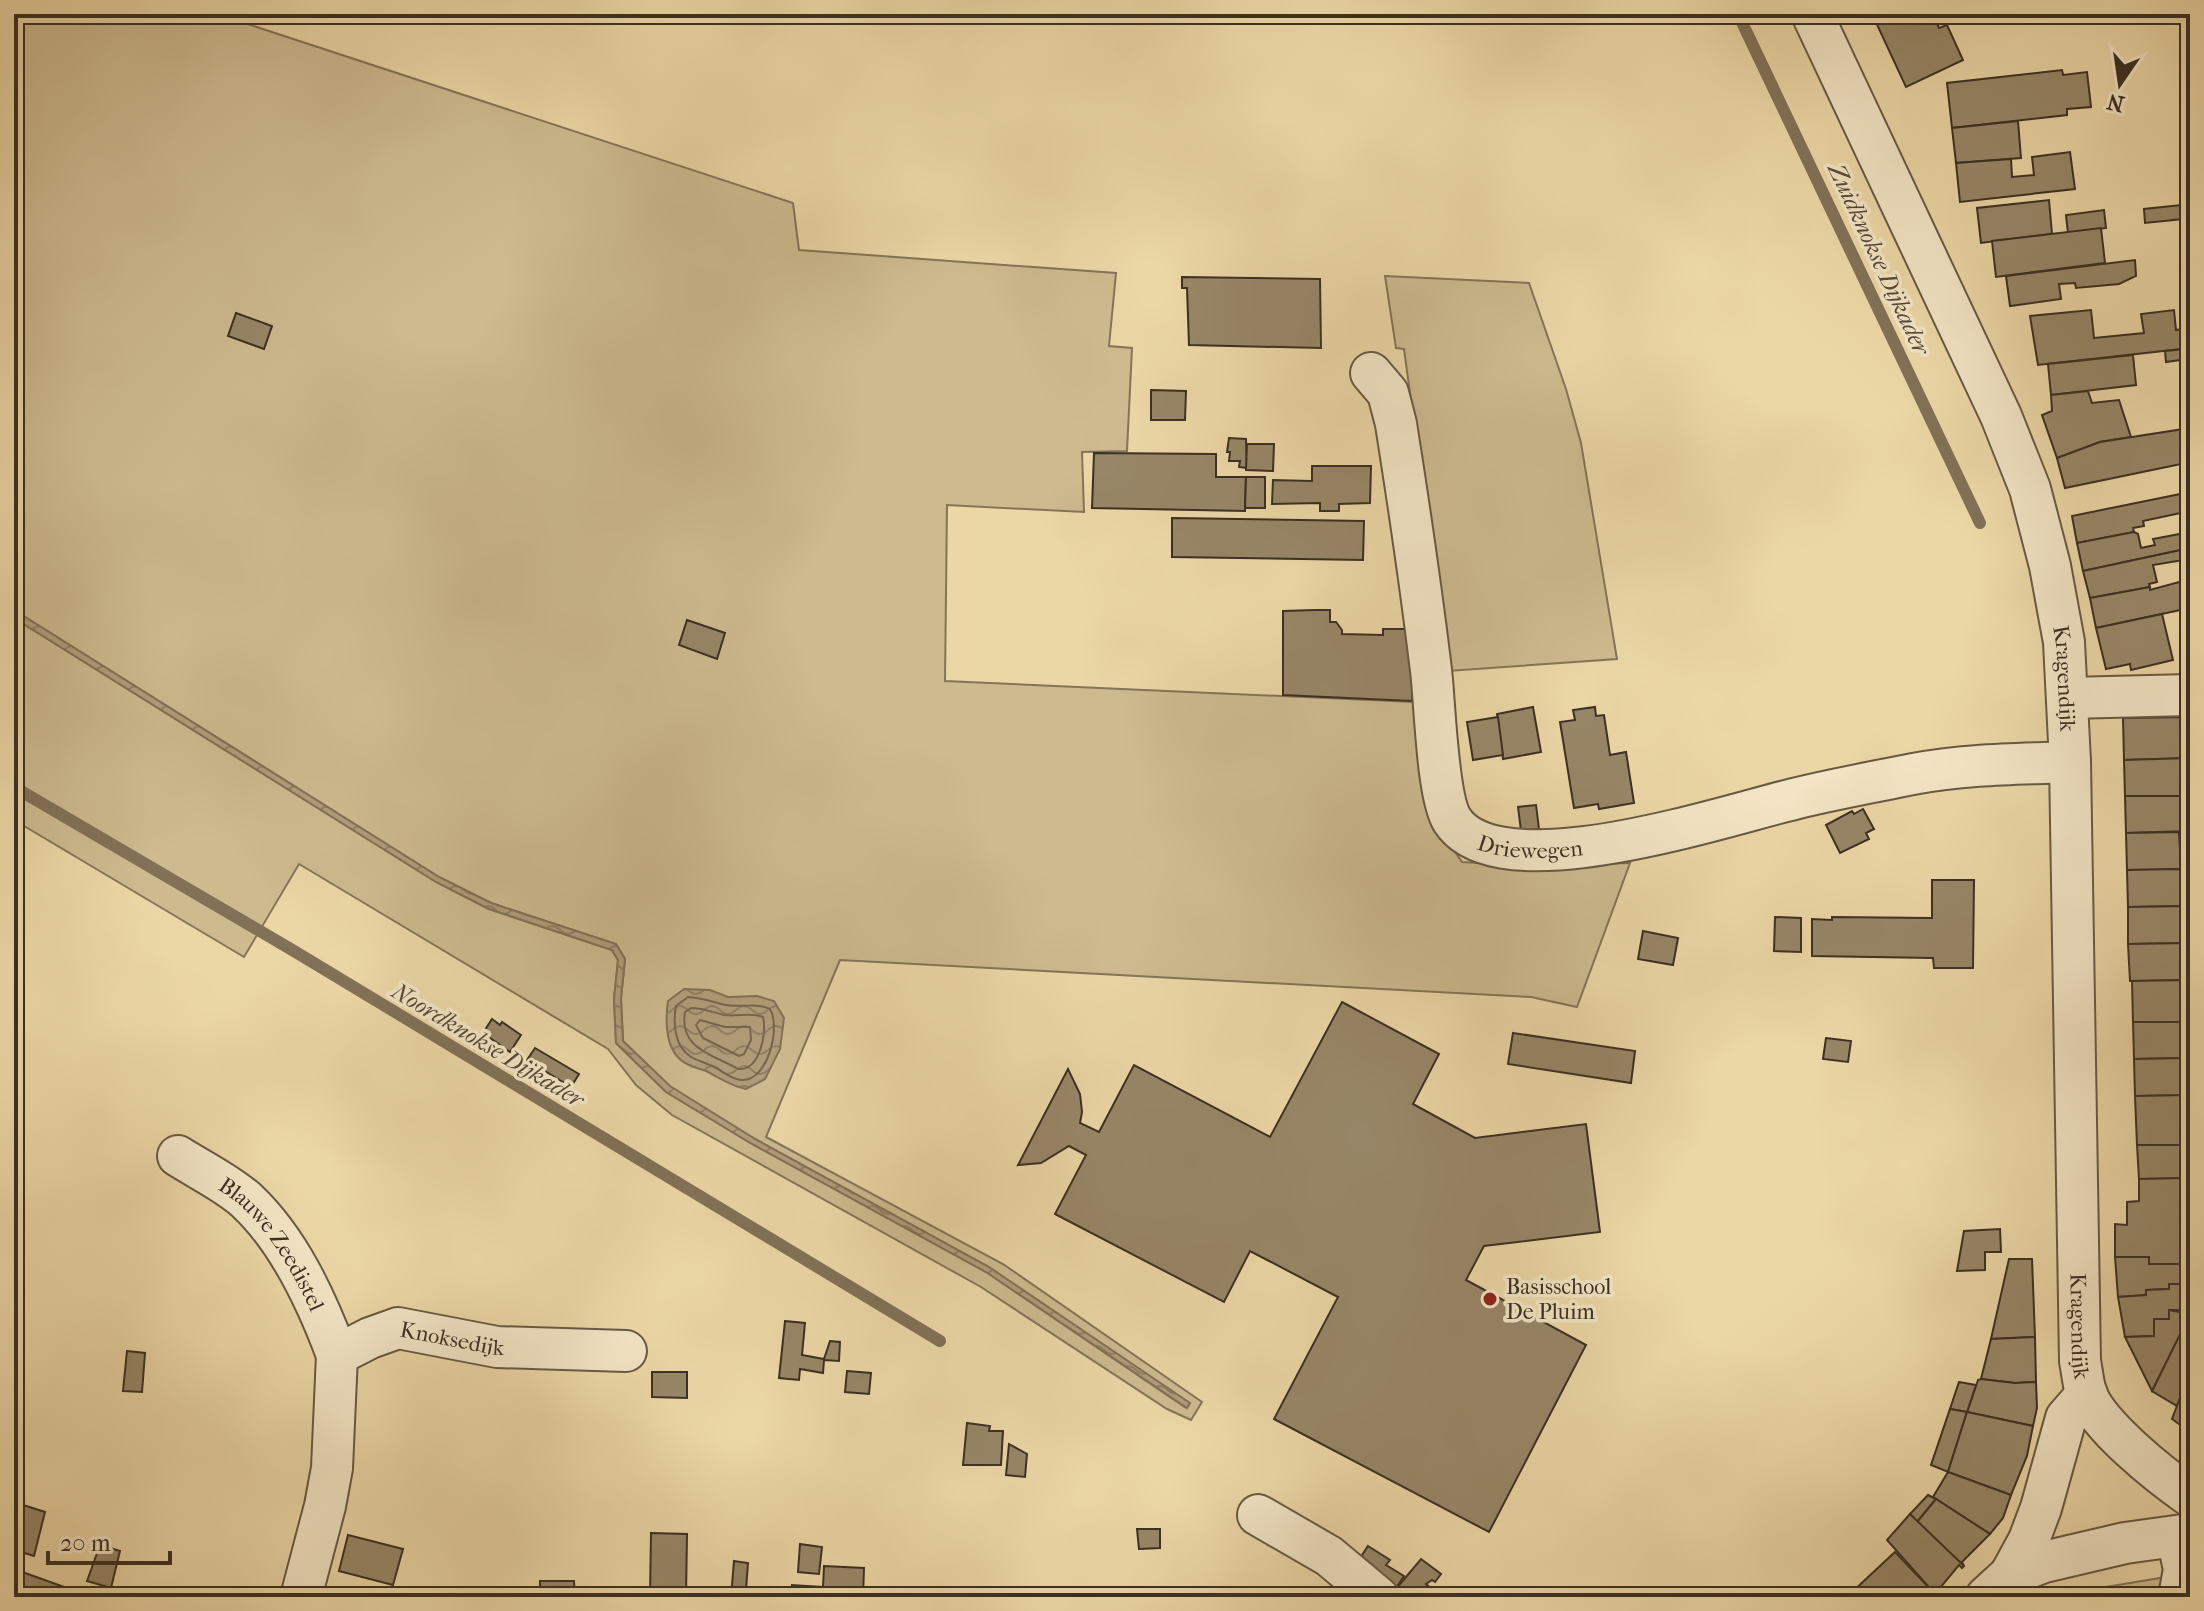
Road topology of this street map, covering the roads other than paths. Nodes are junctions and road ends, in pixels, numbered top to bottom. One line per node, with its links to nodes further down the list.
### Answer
1 (1812, 14): 4 (street, Kragendijk)
2 (1371, 373): 5 (street, Driewegen)
3 (2190, 695): 4 (street)
4 (2068, 698): 5 (street, Kragendijk)
5 (2070, 762): 9 (street, Kragendijk)
6 (178, 1156): 8 (street, Blauwe Zeedistel)
7 (626, 1351): 8 (street, Knoksedijk)
8 (337, 1355): 14 (street)
9 (2087, 1394): 10 (street, Kragendijk); 13 (street, Kragendijk)
10 (2190, 1496)
11 (1258, 1515): 15 (street)
12 (2183, 1535): 13 (street); 16 (street)
13 (1998, 1586)
14 (301, 1597)
15 (1378, 1597)
16 (2179, 1597)

